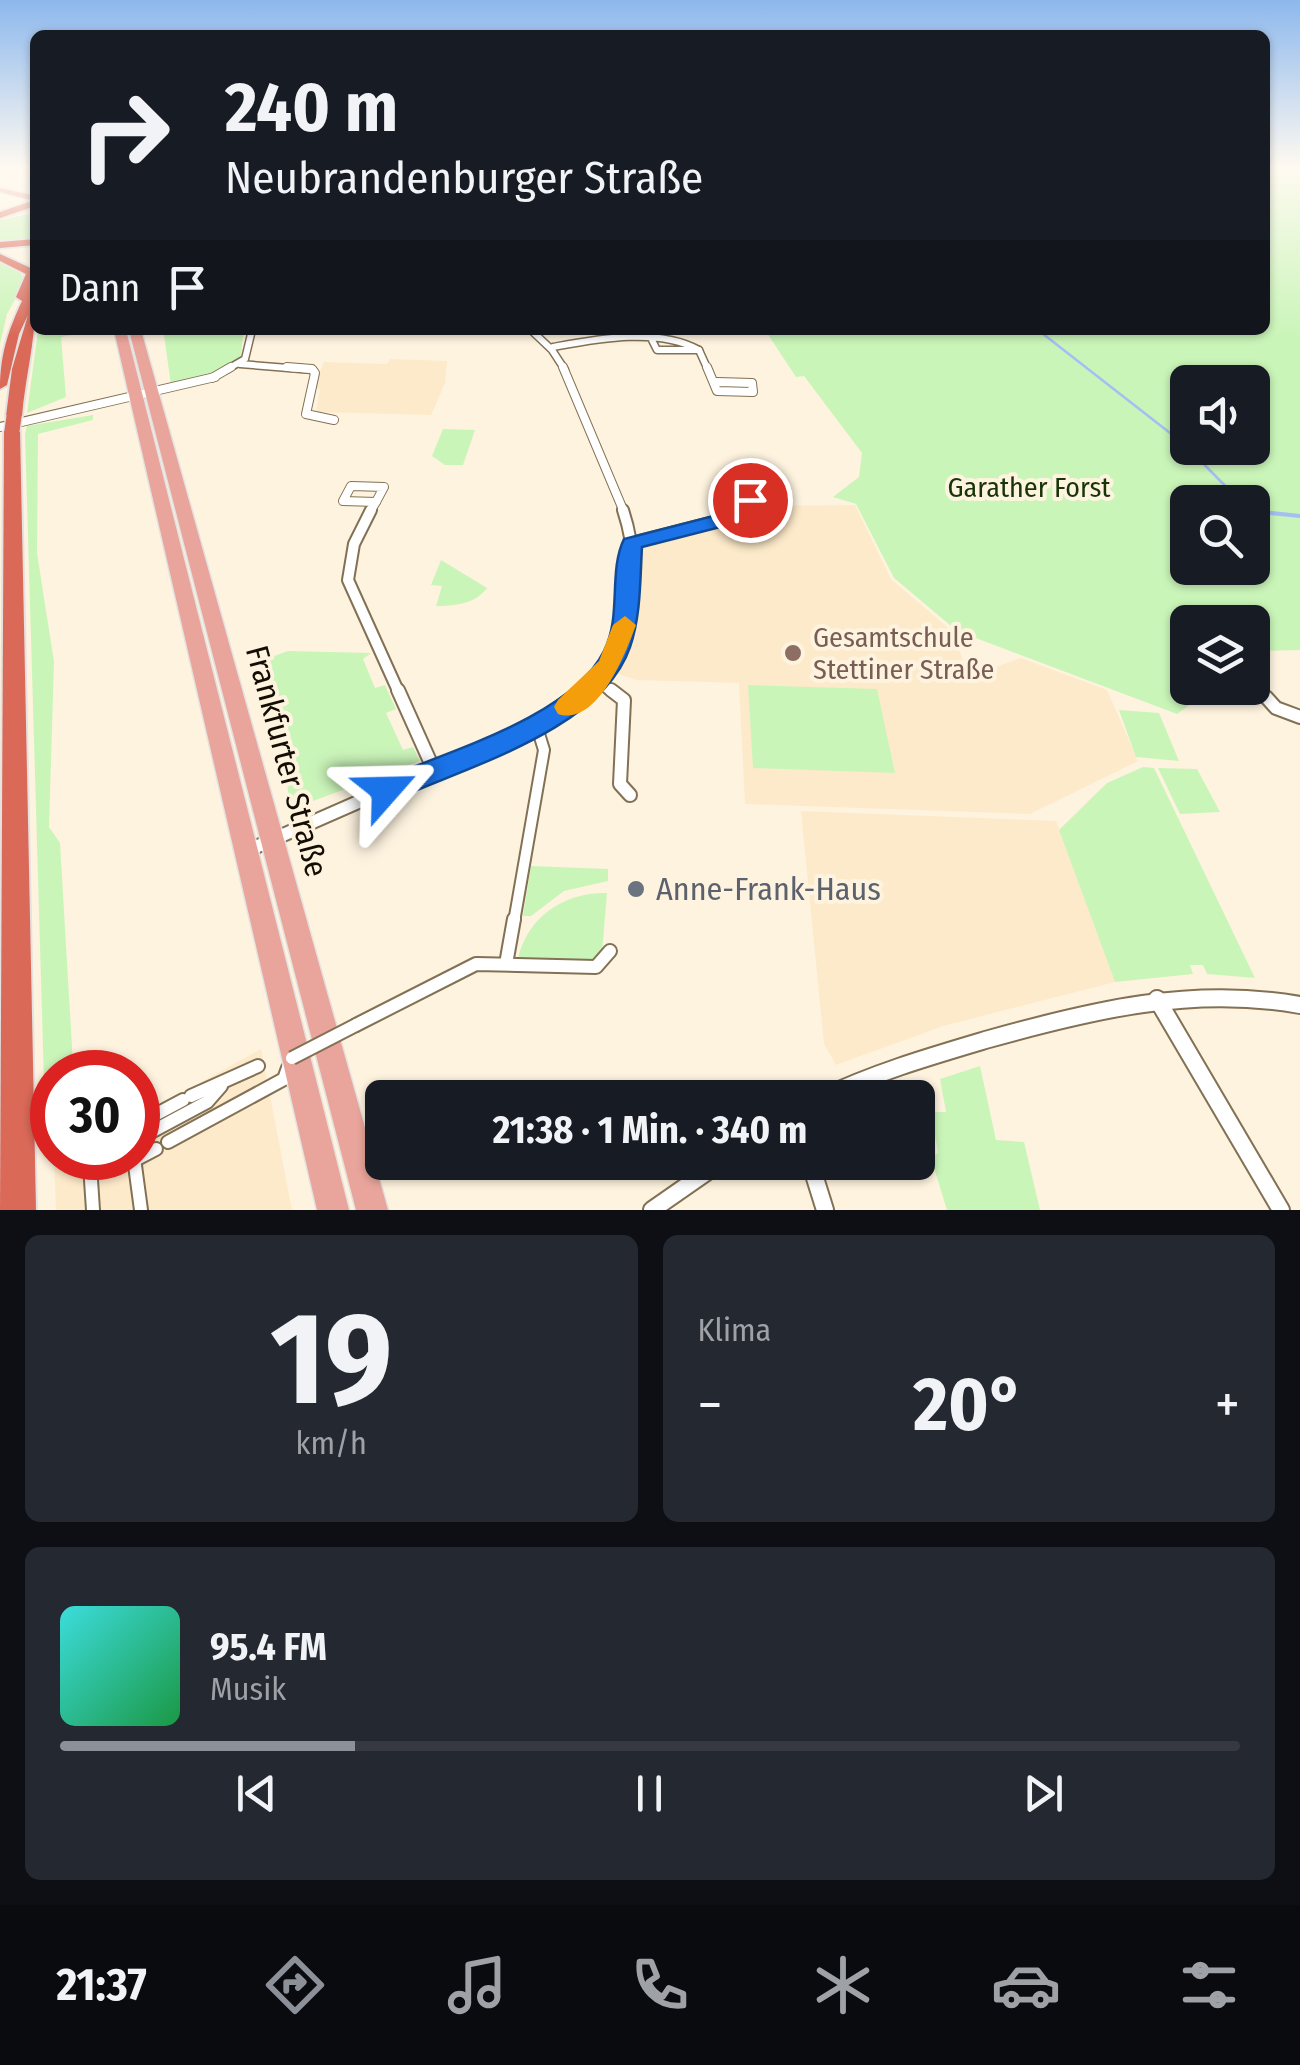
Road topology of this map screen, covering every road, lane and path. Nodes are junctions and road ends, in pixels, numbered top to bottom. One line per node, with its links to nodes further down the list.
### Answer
1 (30, 243): 2 (highway)
2 (0, 246)
3 (0, 257): 4 (highway)
4 (30, 272)
5 (30, 278): 6 (highway)
6 (29, 310): 14 (highway); 17 (highway)
7 (122, 335): 15 (main road, Frankfurter Straße)
8 (136, 335): 15 (main road, Frankfurter Straße)
9 (251, 335): 12 (street)
10 (538, 335): 11 (street)
11 (552, 346): 13 (street); 20 (street)
12 (240, 364): 15 (street); 16 (street)
13 (717, 382): 13 (street)
14 (0, 385)
15 (144, 394): 17 (street); 27 (main road, Frankfurter Straße); 27 (main road, Frankfurter Straße)
16 (334, 420)
17 (9, 425): 46 (highway)
18 (742, 473): 20 (street)
19 (377, 502): 25 (street)
20 (631, 543): 21 (street)
21 (598, 681): 24 (street); 26 (street)
22 (1270, 702): 23 (street)
23 (1300, 717)
24 (536, 724): 25 (street); 29 (street)
25 (434, 768): 27 (street)
26 (630, 795)
27 (260, 845): 49 (main road, Frankfurter Straße); 50 (main road, Frankfurter Straße)
28 (610, 951): 29 (street)
29 (506, 964): 33 (street, bridge)
30 (1158, 999): 31 (street); 35 (street); 53 (street)
31 (1300, 1005)
32 (274, 1058): 33 (street)
33 (292, 1058): 39 (street)
34 (258, 1066): 36 (street)
35 (863, 1080)
36 (221, 1086): 37 (street); 38 (street)
37 (207, 1102): 39 (street); 40 (street)
38 (160, 1108)
39 (226, 1109): 41 (street)
40 (160, 1127)
41 (160, 1146)
42 (91, 1180): 47 (street)
43 (137, 1180): 48 (street)
44 (695, 1180): 51 (street)
45 (816, 1180): 52 (street)
46 (18, 1210)
47 (93, 1210)
48 (141, 1210)
49 (333, 1210)
50 (372, 1210)
51 (652, 1210)
52 (825, 1210)
53 (1281, 1210)

